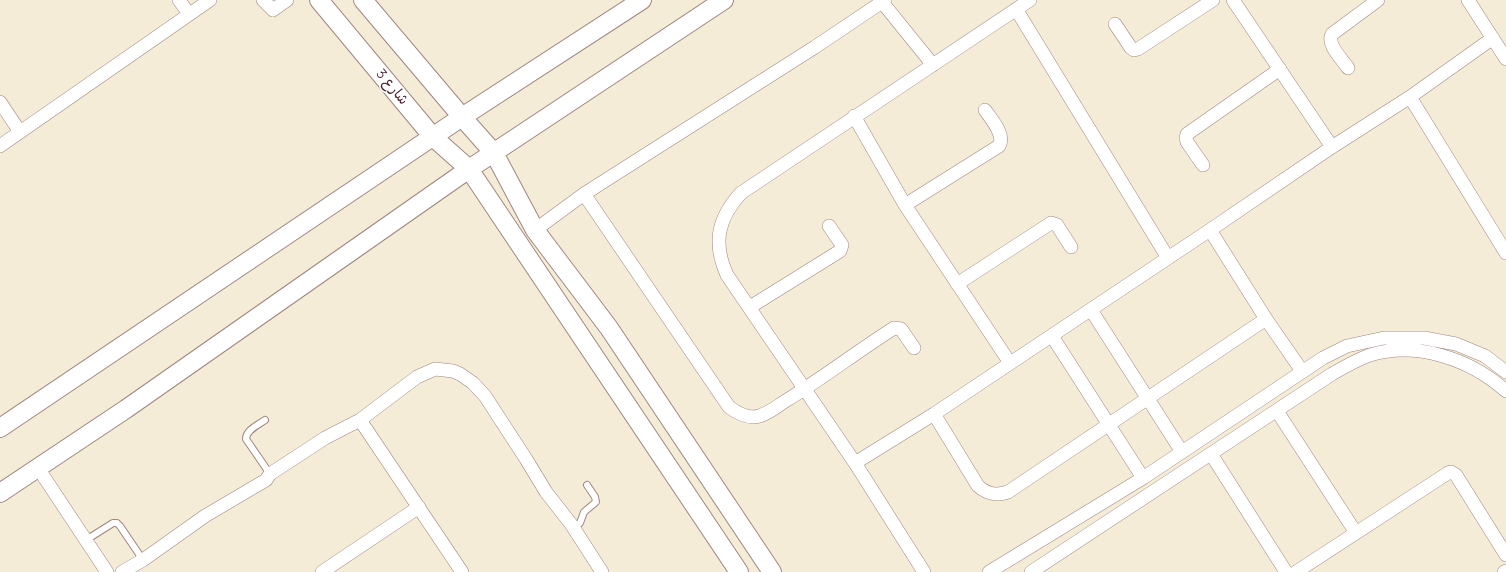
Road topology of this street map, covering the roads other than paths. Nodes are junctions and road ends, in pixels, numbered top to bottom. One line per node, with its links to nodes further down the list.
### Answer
1 (179, 0): 16 (street)
2 (210, 0): 16 (street)
3 (263, 0): 4 (street)
4 (287, 0)
5 (319, 0): 29 (street, شارع 3)
6 (363, 0): 27 (street)
7 (642, 0): 27 (street)
8 (724, 0): 32 (street)
9 (1030, 0): 15 (street)
10 (1213, 0): 17 (street)
11 (1234, 0): 22 (street)
12 (1378, 0): 21 (street)
13 (1468, 0): 18 (street)
14 (884, 1): 20 (street); 35 (street)
15 (1016, 9): 20 (street); 42 (street)
16 (189, 14): 28 (street)
17 (1115, 24)
18 (1493, 38): 19 (street); 23 (street)
19 (1506, 59)
20 (933, 65): 26 (street)
21 (1348, 68)
22 (1280, 69): 31 (street); 33 (street)
23 (1410, 97): 31 (street); 41 (street)
24 (0, 102): 28 (street)
25 (985, 110): 36 (street)
26 (854, 116): 36 (street); 44 (street)
27 (462, 117): 29 (street); 32 (street)
28 (20, 132): 30 (street)
29 (433, 137): 34 (street, شارع 3); 60 (street)
30 (0, 146)
31 (1332, 147): 39 (street)
32 (494, 153): 34 (street); 38 (street)
33 (1203, 165)
34 (469, 169): 64 (street); 80 (street, شارع 3)
35 (584, 194): 38 (street); 52 (street)
36 (905, 206): 43 (street)
37 (829, 226): 44 (street)
38 (535, 230): 81 (street)
39 (1210, 230): 42 (street); 46 (street)
40 (1071, 247): 43 (street)
41 (1506, 253)
42 (1168, 258): 45 (street)
43 (957, 284): 49 (street)
44 (750, 307): 52 (street)
45 (1091, 310): 47 (street); 54 (street)
46 (1266, 319): 50 (street); 54 (street)
47 (1052, 336): 49 (street); 59 (street)
48 (914, 348): 52 (street)
49 (1010, 363): 56 (street)
50 (1302, 371): 51 (street); 61 (street)
51 (1506, 372)
52 (805, 389): 63 (street)
53 (1506, 391): 55 (street)
54 (1148, 398): 59 (street); 61 (street)
55 (1277, 410): 62 (street); 71 (street)
56 (934, 414): 59 (street); 63 (street)
57 (265, 420): 65 (lane)
58 (360, 420): 65 (street); 69 (street); 70 (street)
59 (1108, 424): 66 (street)
60 (0, 428)
61 (1182, 452): 66 (street)
62 (1211, 454): 84 (street); 85 (street)
63 (855, 463): 82 (street)
64 (38, 468): 68 (street); 72 (street)
65 (270, 474): 74 (street)
66 (1143, 478): 83 (street)
67 (587, 485): 70 (lane)
68 (0, 493)
69 (419, 507): 77 (street); 78 (street)
70 (570, 524): 79 (street)
71 (1356, 533): 73 (street); 86 (street)
72 (86, 540): 74 (lane); 75 (street)
73 (1506, 555)
74 (143, 560): 76 (street)
75 (107, 572)
76 (122, 572)
77 (322, 572)
78 (462, 572)
79 (602, 572)
80 (739, 572)
81 (772, 572)
82 (924, 572)
83 (989, 572)
84 (1031, 572)
85 (1286, 572)
86 (1296, 572)

